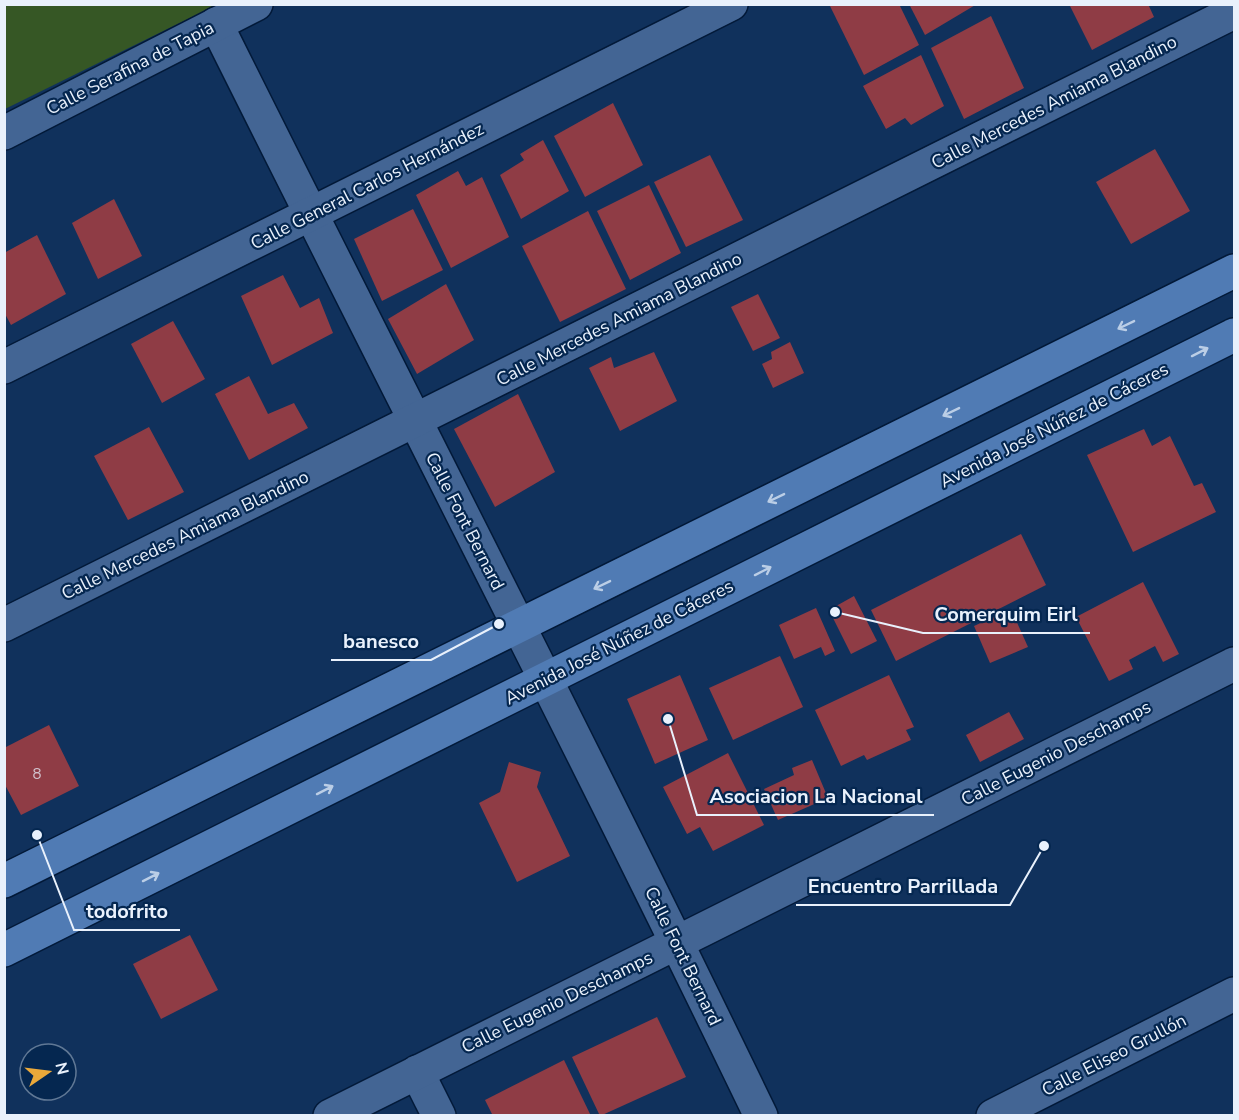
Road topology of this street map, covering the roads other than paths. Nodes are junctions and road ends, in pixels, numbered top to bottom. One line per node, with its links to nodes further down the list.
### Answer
1 (256, 4): 4 (street, Calle Serafina de Tapia)
2 (713, 8): 6 (street, Calle General Carlos Hernández)
3 (1234, 12): 10 (street, Calle Mercedes Amiama Blandino)
4 (216, 24): 5 (street, Calle Serafina de Tapia); 6 (street, Calle Font Bernard)
5 (4, 133)
6 (311, 214): 9 (street, Calle General Carlos Hernández); 10 (street, Calle Font Bernard)
7 (1234, 271): 12 (main road, one-way to 12)
8 (1234, 335): 14 (main road, Avenida José Núñez de Cáceres, one-way to 8)
9 (4, 368)
10 (414, 421): 11 (street, Calle Mercedes Amiama Blandino); 12 (street, Calle Font Bernard)
11 (4, 625)
12 (519, 626): 14 (street, Calle Font Bernard); 15 (main road)
13 (1234, 664): 16 (street, Calle Eugenio Deschamps)
14 (546, 679): 16 (street, Calle Font Bernard); 17 (main road, Avenida José Núñez de Cáceres, one-way to 14)
15 (4, 881)
16 (677, 942): 19 (street, Calle Eugenio Deschamps); 22 (street, Calle Font Bernard)
17 (4, 950)
18 (1234, 994): 23 (street, Calle Eliseo Grullón)
19 (417, 1072): 20 (street, Calle Eugenio Deschamps); 21 (street)
20 (330, 1116)
21 (439, 1116)
22 (761, 1116)
23 (993, 1116)

